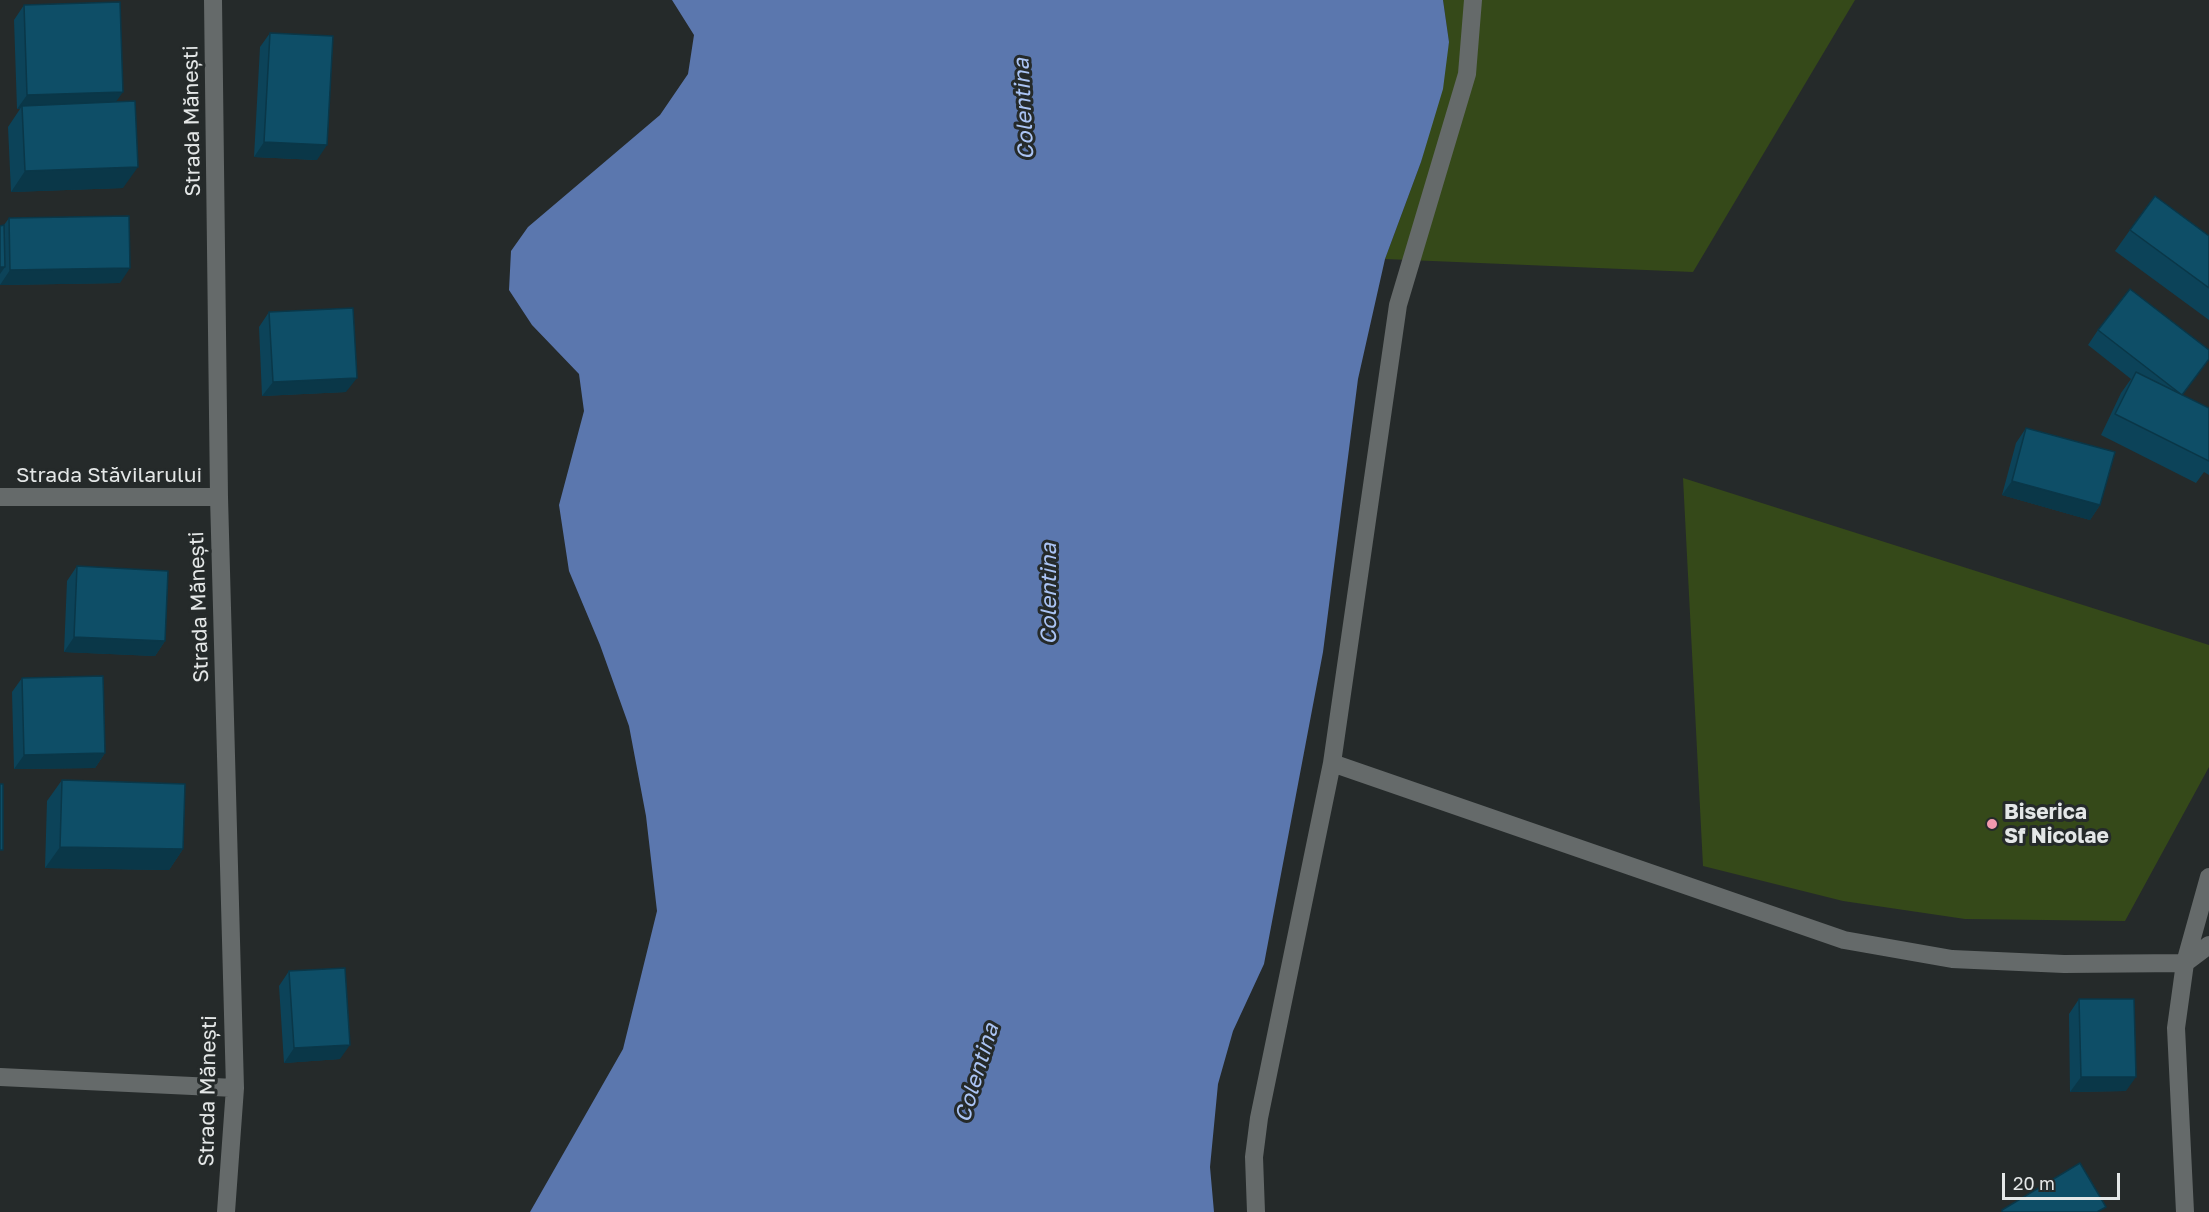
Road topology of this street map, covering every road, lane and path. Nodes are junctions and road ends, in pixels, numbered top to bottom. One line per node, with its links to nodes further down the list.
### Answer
1 (213, 0): 4 (street, Strada Mănești)
2 (1473, 0): 5 (street)
3 (0, 497): 4 (street, Strada Stăvilarului)
4 (219, 497): 10 (street, Strada Mănești)
5 (1332, 763): 8 (street); 12 (street)
6 (2209, 877): 8 (street)
7 (2209, 945): 8 (street)
8 (2185, 963): 13 (street)
9 (0, 1077): 10 (street)
10 (235, 1088): 11 (street, Strada Mănești)
11 (226, 1212)
12 (1256, 1212)
13 (2185, 1212)

